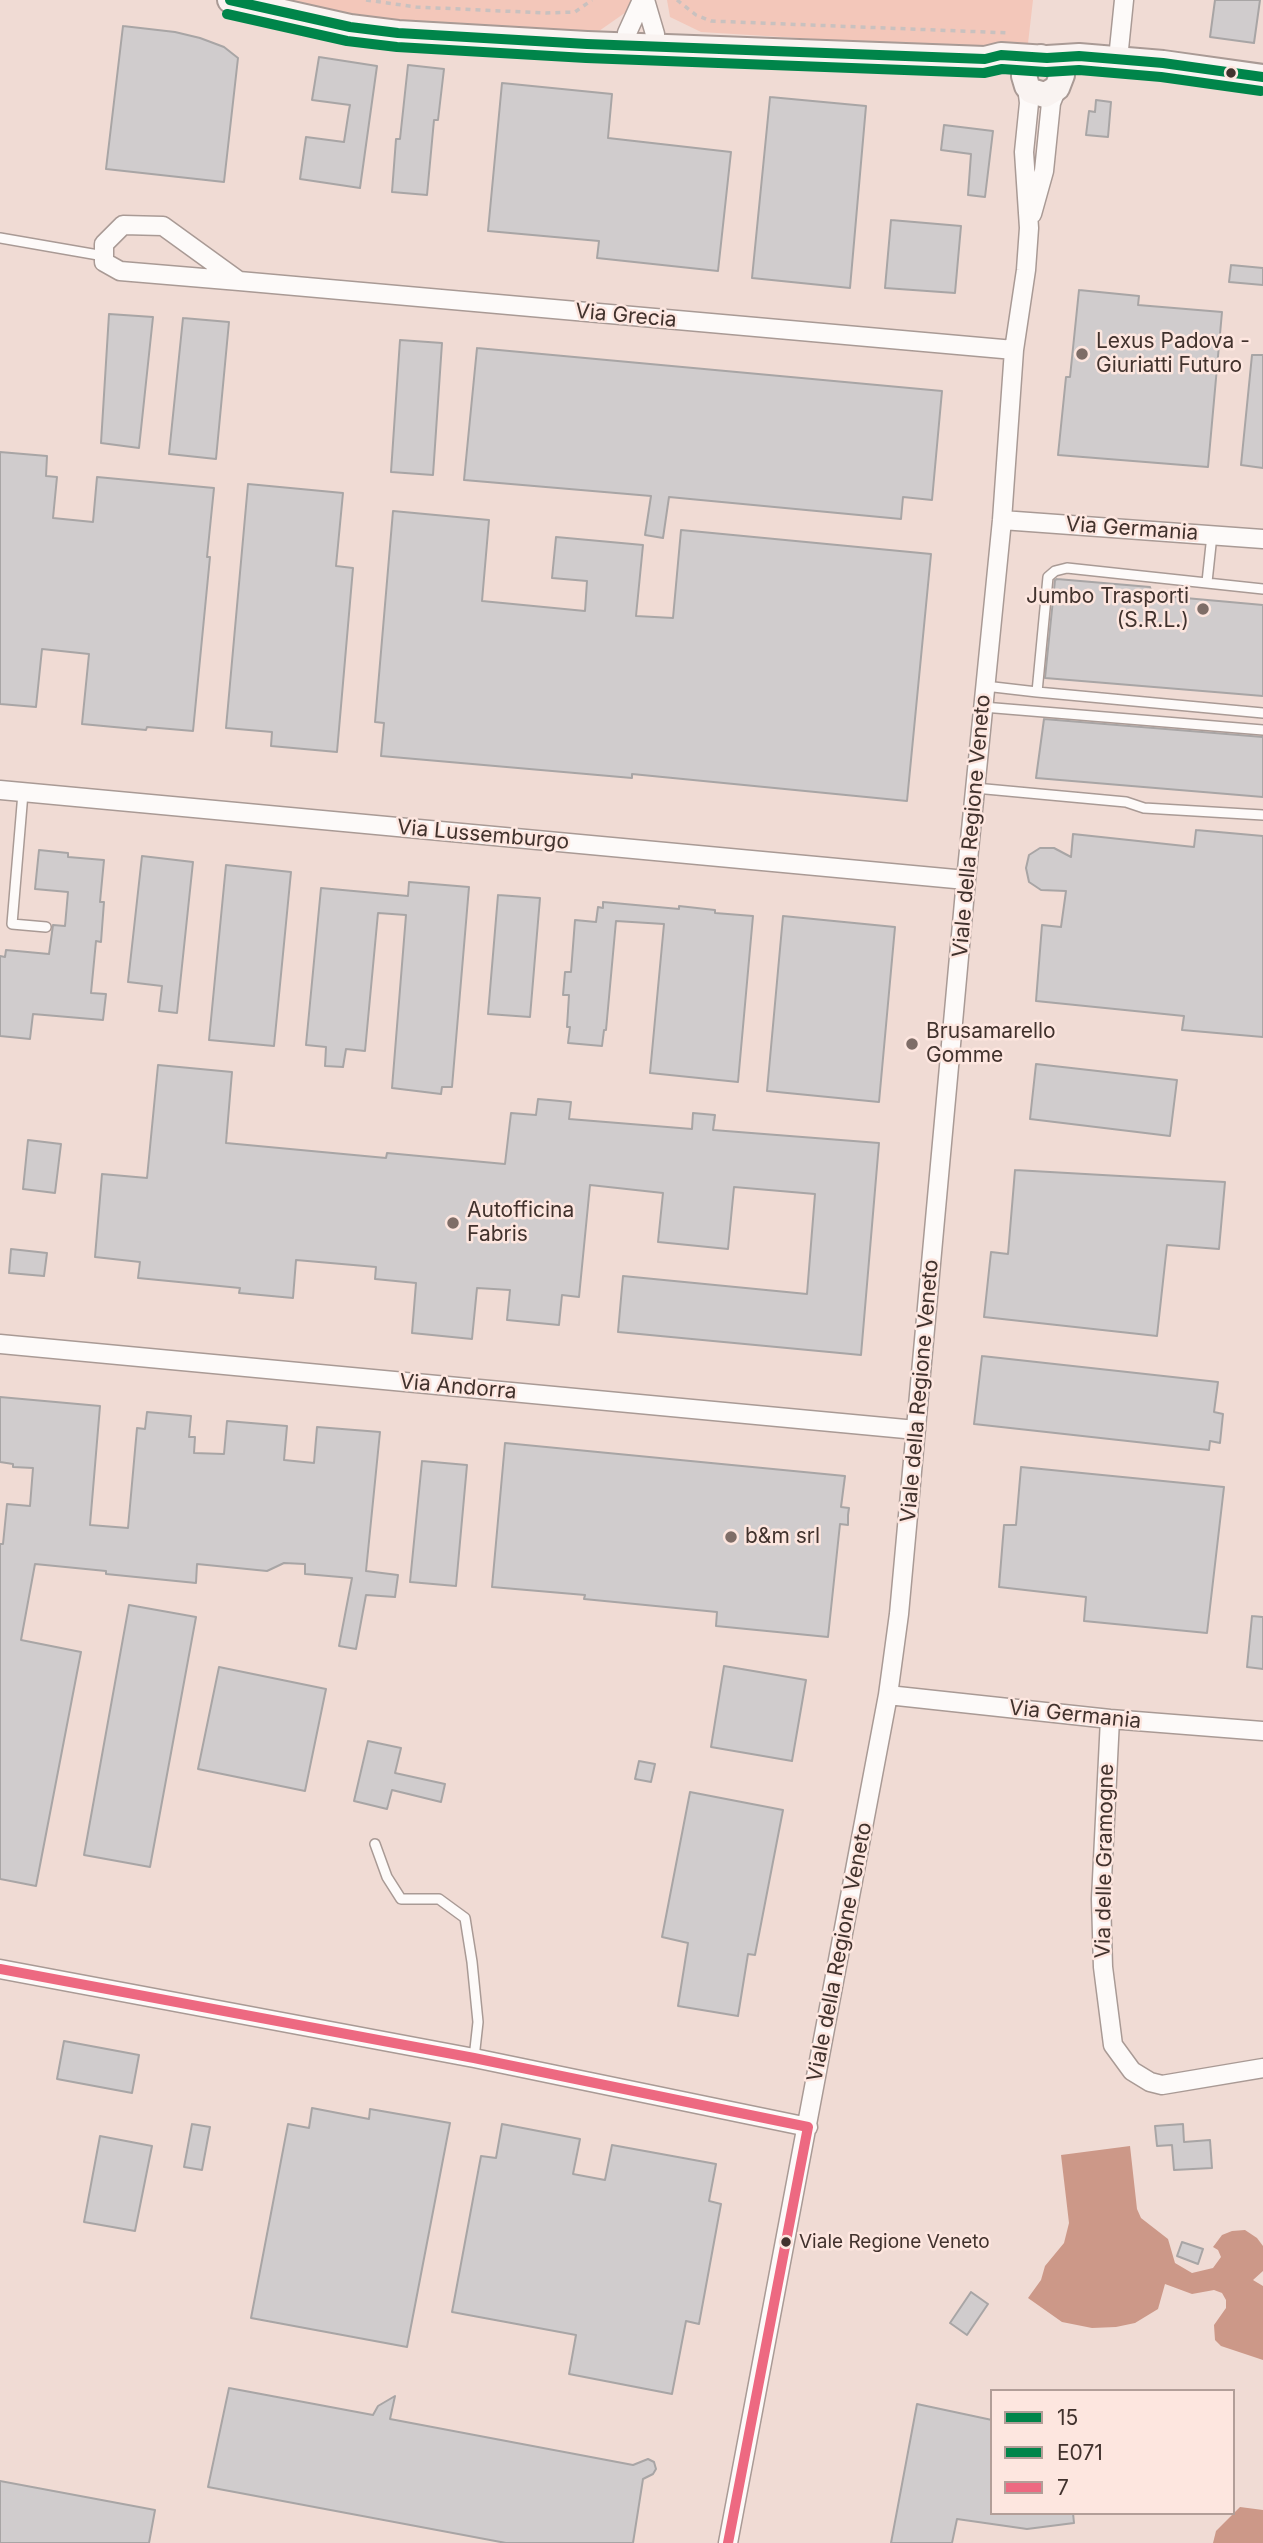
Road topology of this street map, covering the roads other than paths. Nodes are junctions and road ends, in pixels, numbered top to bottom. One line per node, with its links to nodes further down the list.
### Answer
1 (230, 0): 4 (main road)
2 (643, 0): 4 (street); 5 (street)
3 (1124, 0): 8 (street)
4 (626, 45): 5 (main road)
5 (654, 47): 7 (main road)
6 (1044, 57): 7 (main road); 8 (main road); 10 (main road); 11 (main road)
7 (985, 59): 10 (main road)
8 (1107, 59): 9 (main road); 11 (main road)
9 (1263, 78)
10 (1025, 81): 11 (main road); 12 (street, Viale della Regione Veneto)
11 (1059, 85): 12 (street, Viale della Regione Veneto)
12 (1029, 228): 16 (street, Viale della Regione Veneto)
13 (0, 238): 14 (lane)
14 (104, 256): 15 (street, Via Grecia); 15 (street)
15 (239, 281): 16 (street, Via Grecia)
16 (1014, 350): 17 (street, Viale della Regione Veneto)
17 (1002, 520): 18 (street, Via Germania); 22 (street, Viale della Regione Veneto)
18 (1212, 535): 19 (street, Via Germania); 20 (lane)
19 (1263, 539)
20 (1207, 582): 21 (lane); 23 (lane)
21 (1263, 589)
22 (985, 686): 23 (lane); 24 (street, Viale della Regione Veneto)
23 (1037, 692): 25 (lane)
24 (983, 706): 26 (lane); 27 (street, Viale della Regione Veneto)
25 (1263, 713)
26 (1263, 730)
27 (975, 788): 30 (lane); 31 (street, Viale della Regione Veneto)
28 (0, 790): 29 (street, Via Lussemburgo)
29 (23, 793): 31 (street, Via Lussemburgo); 32 (lane)
30 (1263, 815)
31 (966, 880): 34 (street, Viale della Regione Veneto)
32 (46, 927)
33 (0, 1344): 34 (street, Via Andorra)
34 (916, 1430): 35 (street, Viale della Regione Veneto)
35 (888, 1695): 36 (street, Via Germania); 42 (street, Viale della Regione Veneto)
36 (1110, 1719): 37 (street, Via Germania); 41 (street, Via delle Gramogne)
37 (1263, 1731)
38 (375, 1844): 40 (lane)
39 (0, 1969): 40 (street)
40 (474, 2058): 42 (street)
41 (1263, 2068)
42 (808, 2127): 43 (street, Viale della Regione Veneto)
43 (728, 2543)

